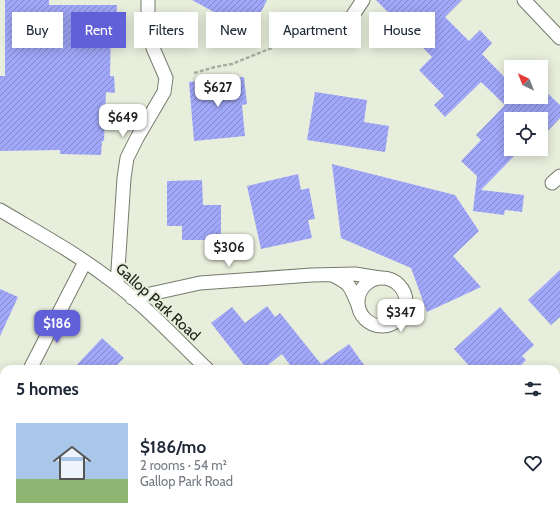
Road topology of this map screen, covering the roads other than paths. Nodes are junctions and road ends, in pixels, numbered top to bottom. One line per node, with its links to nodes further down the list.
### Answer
1 (148, 0): 10 (street)
2 (363, 0): 4 (street)
3 (524, 0): 5 (street)
4 (355, 12)
5 (560, 38)
6 (0, 210): 7 (street, Gallop Park Road)
7 (85, 262): 10 (street, Gallop Park Road); 13 (street)
8 (329, 275): 9 (street); 11 (street); 12 (street)
9 (380, 278): 12 (street); 12 (street)
10 (117, 285): 11 (street, Gallop Park Road)
11 (132, 298): 14 (street, Gallop Park Road)
12 (358, 305)
13 (32, 365)
14 (203, 365)

